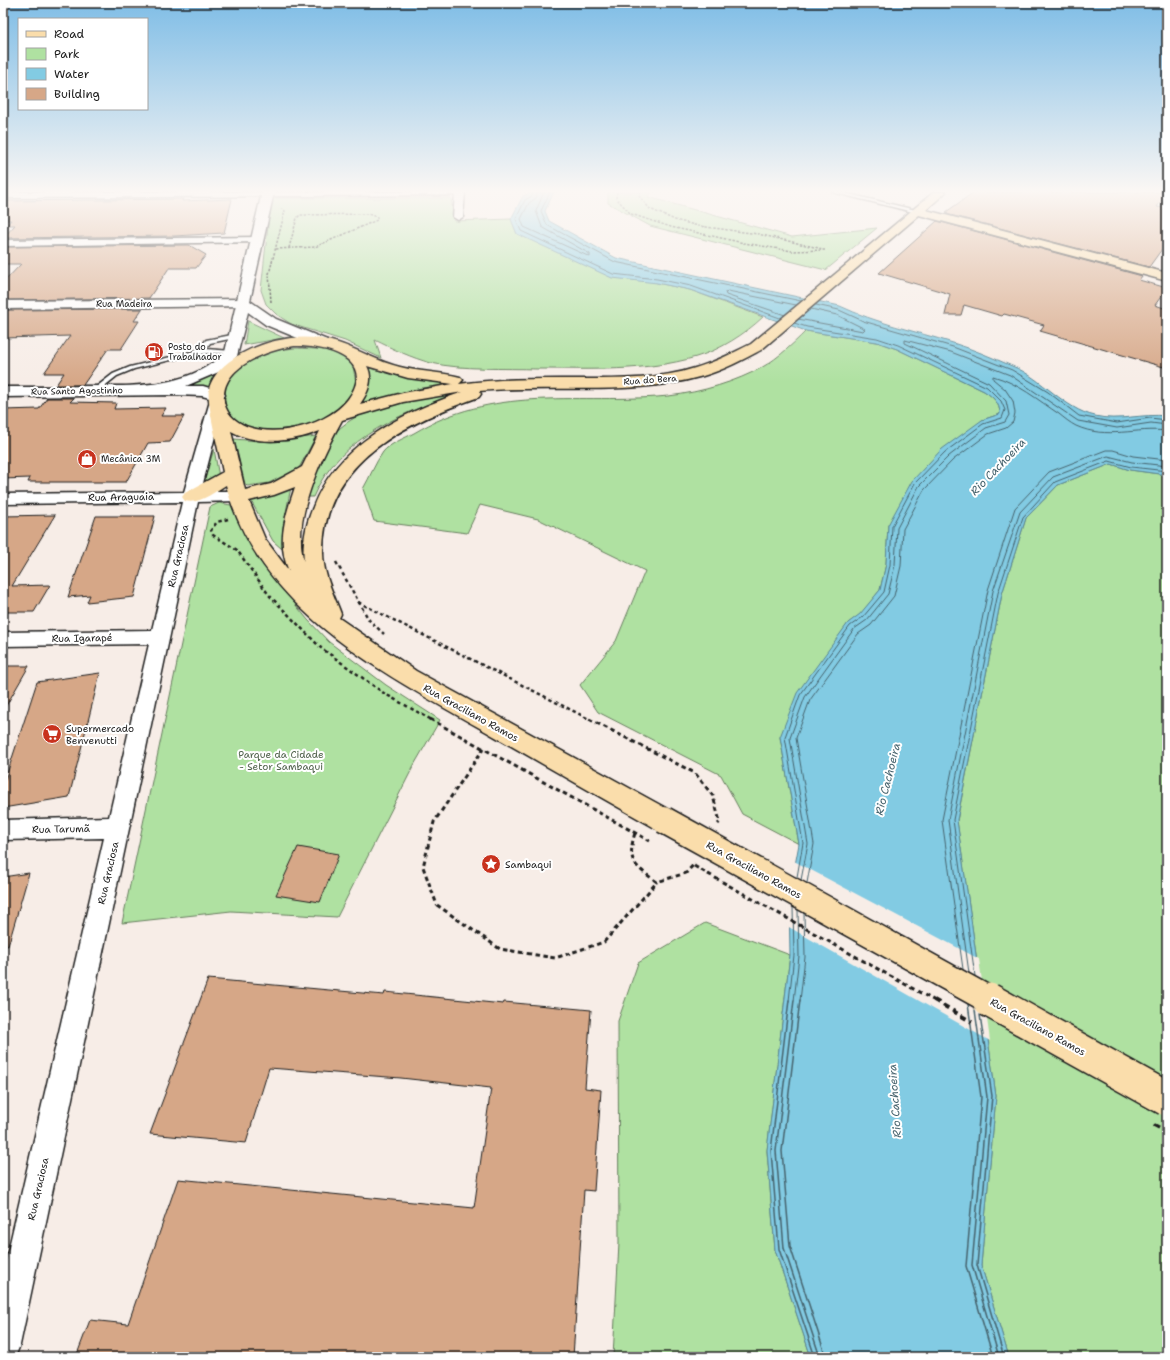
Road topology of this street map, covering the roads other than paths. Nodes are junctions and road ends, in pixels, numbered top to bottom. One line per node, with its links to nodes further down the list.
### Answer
1 (255, 255): 5 (main road)
2 (864, 255): 13 (main road, Rua do Bera)
3 (1085, 255): 4 (main road)
4 (1167, 277)
5 (244, 303): 6 (street, Rua Madeira); 7 (main road); 8 (main road)
6 (3, 305)
7 (237, 336): 10 (lane); 12 (main road)
8 (322, 343): 9 (main road); 11 (main road)
9 (262, 350): 12 (main road, Rua Santo Agostinho); 17 (main road)
10 (202, 351): 12 (lane); 15 (lane)
11 (348, 352): 13 (main road, Rua do Bera); 18 (main road)
12 (227, 359): 14 (main road, Rua Santo Agostinho)
13 (508, 384): 18 (main road, Rua do Bera); 24 (main road)
14 (151, 390): 15 (main road, Rua Santo Agostinho); 17 (main road, Rua Santo Agostinho)
15 (95, 391): 16 (main road, Rua Santo Agostinho)
16 (3, 392)
17 (217, 401): 18 (main road); 20 (main road, Rua Graciliano Ramos); 21 (street, Rua Graciosa)
18 (337, 418): 19 (main road, Rua Graciliano Ramos)
19 (311, 469): 22 (main road); 24 (main road, Rua Graciliano Ramos)
20 (233, 474): 21 (main road); 22 (main road, Rua Graciliano Ramos)
21 (191, 496): 22 (street, Rua Araguaia); 23 (street, Rua Araguaia); 26 (street, Rua Graciosa)
22 (238, 496): 25 (main road, Rua Graciliano Ramos)
23 (3, 499)
24 (331, 614): 25 (main road, Rua Graciliano Ramos)
25 (347, 634): 30 (main road, Rua Graciliano Ramos, bridge)
26 (160, 637): 27 (street, Rua Igarapé); 28 (street, Rua Graciosa)
27 (3, 639)
28 (118, 827): 29 (street, Rua Tarumã); 31 (street, Rua Graciosa)
29 (3, 830)
30 (1167, 1099)
31 (3, 1345)

